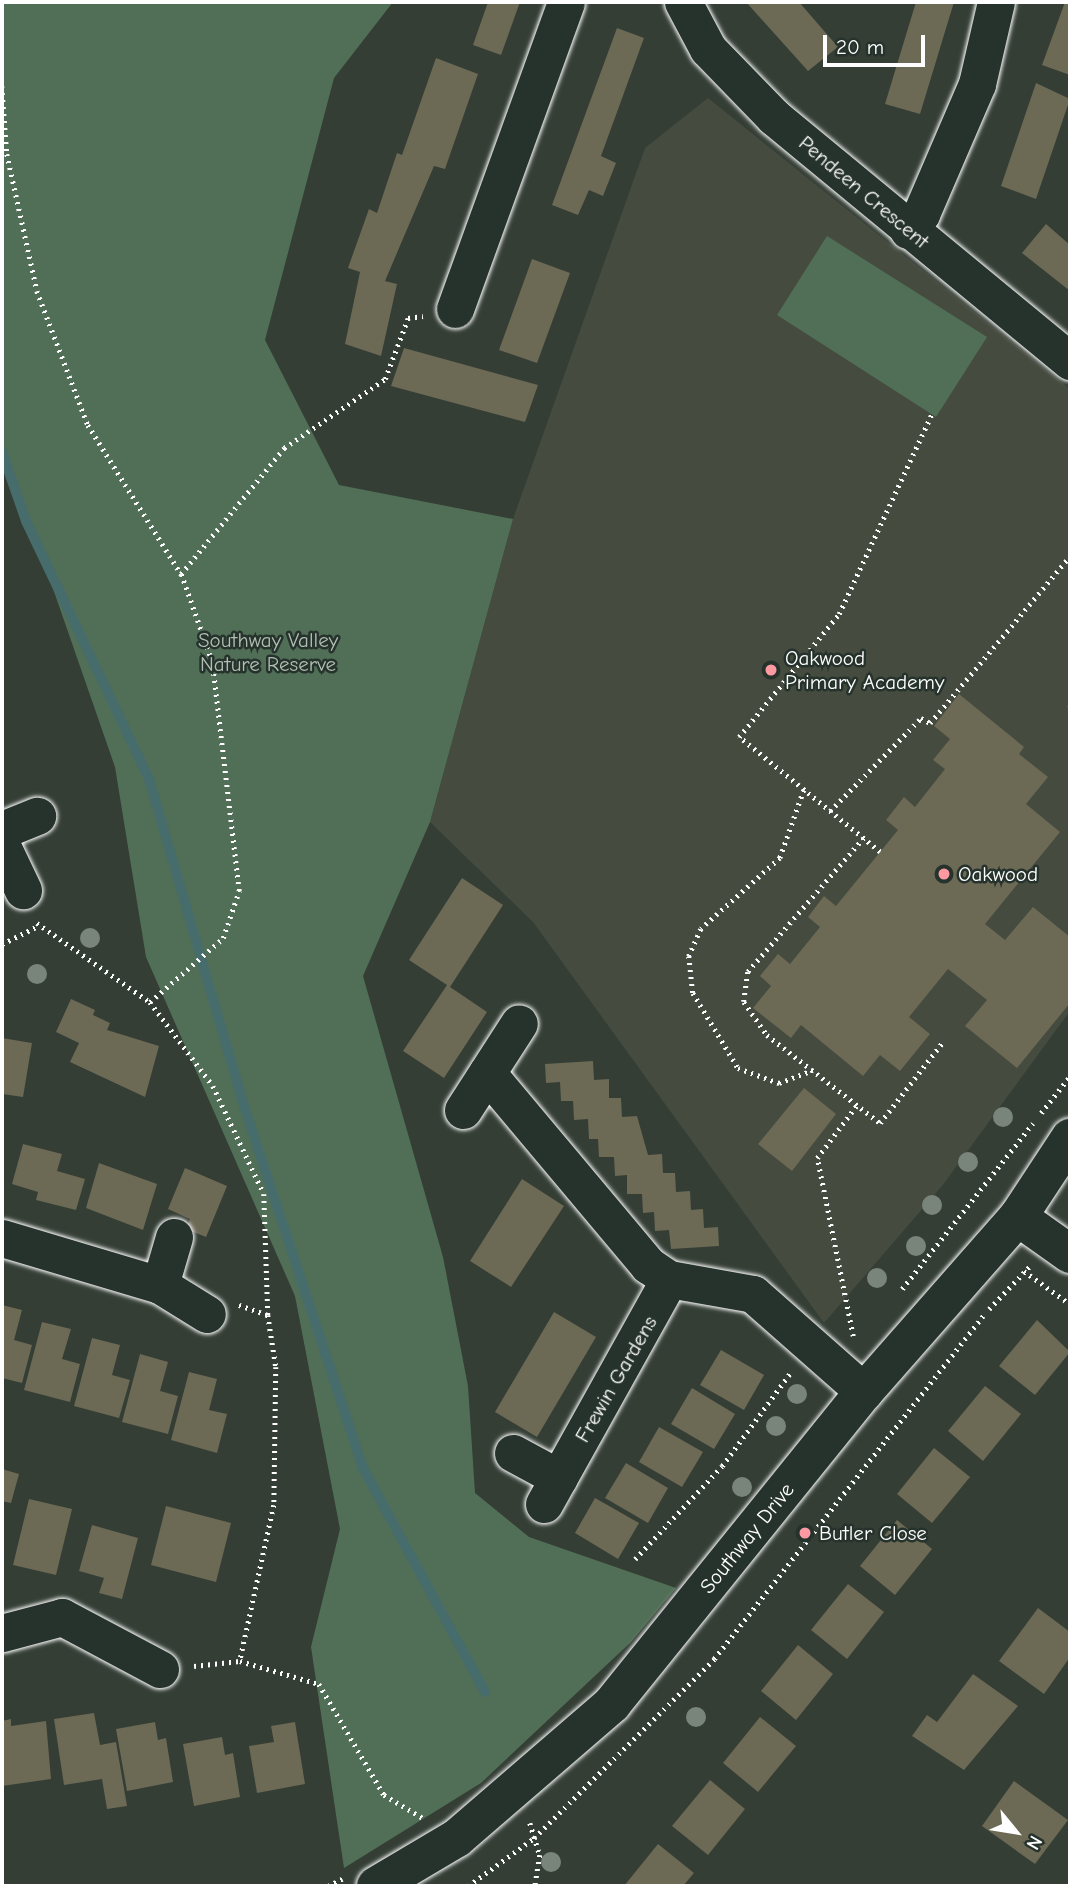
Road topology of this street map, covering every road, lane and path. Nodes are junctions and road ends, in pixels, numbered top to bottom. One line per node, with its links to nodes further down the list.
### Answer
1 (566, 2): 6 (street)
2 (683, 2): 5 (street, Pendeen Crescent)
3 (996, 2): 5 (street)
4 (2, 86): 10 (path)
5 (908, 229): 7 (street, Pendeen Crescent)
6 (455, 309): 10 (path)
7 (1070, 361)
8 (932, 414): 11 (path)
9 (1070, 556): 12 (path)
10 (181, 573): 21 (path)
11 (804, 790): 12 (path); 24 (path)
12 (830, 811): 15 (path)
13 (37, 816): 14 (street)
14 (2, 830)
15 (864, 838): 17 (path); 24 (path)
16 (2, 846): 18 (street)
17 (880, 852)
18 (23, 890): 19 (path)
19 (40, 925): 20 (path); 21 (path)
20 (2, 944)
21 (150, 1002): 40 (path)
22 (519, 1023): 25 (street)
23 (942, 1043): 27 (path)
24 (813, 1070): 27 (path)
25 (487, 1073): 28 (street); 35 (street)
26 (1070, 1076): 37 (path)
27 (857, 1105): 41 (path)
28 (463, 1110)
29 (1070, 1139): 30 (street, Southway Drive)
30 (1018, 1217): 33 (street); 43 (street, Southway Drive)
31 (174, 1237): 36 (street)
32 (2, 1238): 36 (street)
33 (1062, 1248): 34 (path)
34 (1024, 1271): 38 (path); 51 (path)
35 (669, 1279): 42 (street); 44 (street, Frewin Gardens)
36 (160, 1285): 39 (street)
37 (899, 1294)
38 (1070, 1304)
39 (207, 1314): 40 (path)
40 (268, 1315): 47 (path)
41 (864, 1337)
42 (810, 1345): 43 (street); 45 (path)
43 (864, 1392): 49 (street, Southway Drive)
44 (513, 1453)
45 (635, 1559)
46 (2, 1633): 48 (street)
47 (240, 1661): 48 (path); 50 (path)
48 (160, 1669)
49 (519, 1788): 50 (street, Southway Drive); 51 (path)
50 (457, 1838): 52 (street, Southway Drive)
51 (534, 1838): 53 (path); 54 (path)
52 (376, 1886)
53 (468, 1886)
54 (534, 1886)

